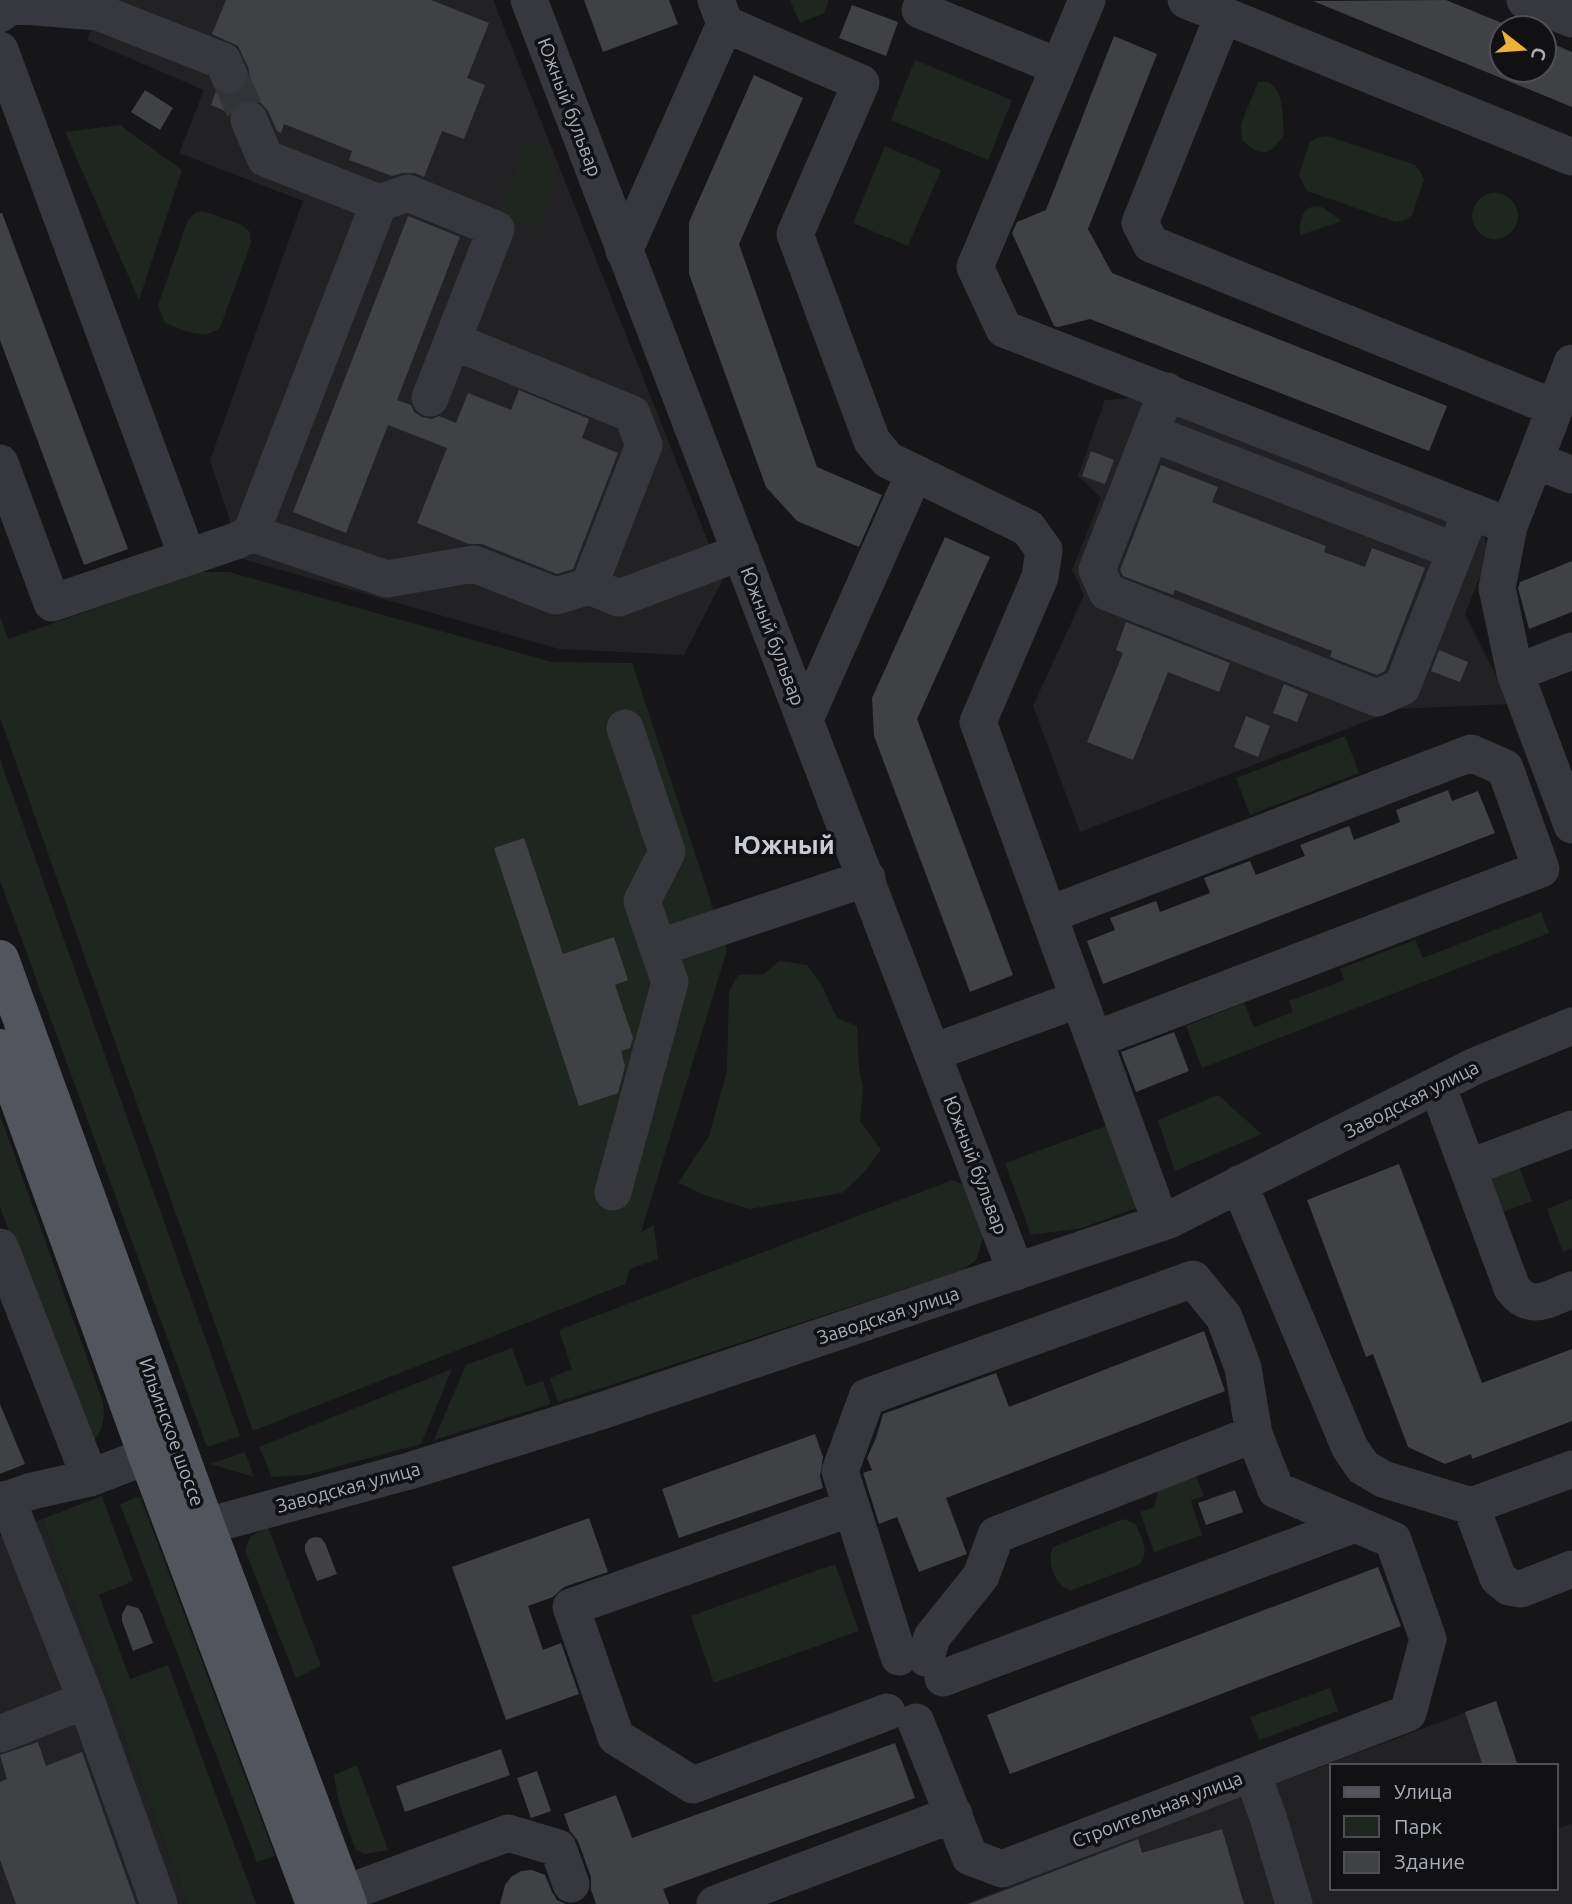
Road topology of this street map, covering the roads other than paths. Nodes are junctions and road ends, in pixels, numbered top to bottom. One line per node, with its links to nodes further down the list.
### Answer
1 (529, 0): 16 (street, Южный бульвар)
2 (923, 0): 11 (street)
3 (1087, 0): 11 (street)
4 (1186, 0): 8 (street)
5 (1525, 0): 9 (street)
6 (720, 12): 16 (street); 25 (street)
7 (0, 15): 12 (street)
8 (1223, 16): 14 (street); 21 (street)
9 (1572, 19)
10 (0, 50): 32 (street)
11 (1059, 66): 19 (street)
12 (229, 75)
13 (249, 120): 15 (street)
14 (1572, 157)
15 (379, 203): 17 (street); 29 (street)
16 (624, 251): 31 (street, Южный бульвар)
17 (453, 341): 20 (street); 33 (street)
18 (1572, 363): 21 (street)
19 (1167, 391): 22 (street); 27 (street)
20 (430, 398)
21 (1555, 408): 23 (street)
22 (1151, 433): 30 (street); 30 (street)
23 (1535, 460): 26 (street); 28 (street)
24 (0, 463): 32 (street)
25 (914, 474): 36 (street); 40 (street)
26 (1572, 475)
27 (1471, 510): 28 (street); 30 (street)
28 (1509, 526): 35 (street)
29 (251, 533): 32 (street); 33 (street)
30 (1455, 551)
31 (741, 552): 33 (street); 36 (street, Южный бульвар)
32 (187, 556)
33 (589, 586)
34 (1572, 651): 35 (street)
35 (1515, 673): 38 (street)
36 (805, 719): 39 (street, Южный бульвар)
37 (625, 728): 41 (street)
38 (1572, 825)
39 (867, 878): 41 (street); 47 (street, Южный бульвар)
40 (1048, 915): 43 (street); 45 (street)
41 (658, 948): 52 (street)
42 (0, 959): 58 (main road, Ильинское шоссе)
43 (1079, 999): 45 (street); 47 (street)
44 (1570, 1033): 48 (street, Заводская улица)
45 (1094, 1040): 53 (street)
46 (0, 1048): 58 (main road, Ильинское шоссе)
47 (934, 1052): 55 (street, Южный бульвар)
48 (1437, 1085): 50 (street); 51 (street, Заводская улица)
49 (1572, 1129): 50 (street)
50 (1468, 1168): 56 (street)
51 (1238, 1184): 53 (street, Заводская улица); 62 (street)
52 (613, 1192)
53 (1161, 1223): 55 (street, Заводская улица)
54 (0, 1247): 60 (street)
55 (1016, 1272): 65 (street, Заводская улица)
56 (1572, 1290)
57 (1254, 1434): 63 (street); 64 (street); 67 (street)
58 (162, 1449): 60 (street); 65 (main road, Ильинское шоссе)
59 (1572, 1469): 62 (street)
60 (90, 1478): 61 (street)
61 (3, 1501): 68 (street)
62 (1471, 1506): 66 (street)
63 (851, 1508): 67 (street); 69 (street)
64 (1355, 1524): 67 (street); 71 (street, Строительная улица)
65 (192, 1530): 74 (main road, Ильинское шоссе)
66 (1572, 1569)
67 (922, 1664): 69 (street); 69 (street, Строительная улица)
68 (86, 1700): 70 (street); 75 (street)
69 (902, 1717): 72 (street, Строительная улица)
70 (0, 1734)
71 (1252, 1773): 72 (street, Строительная улица); 77 (street)
72 (954, 1814): 76 (street)
73 (571, 1884): 74 (street)
74 (336, 1901)
75 (159, 1904)
76 (715, 1904)
77 (1294, 1904)

